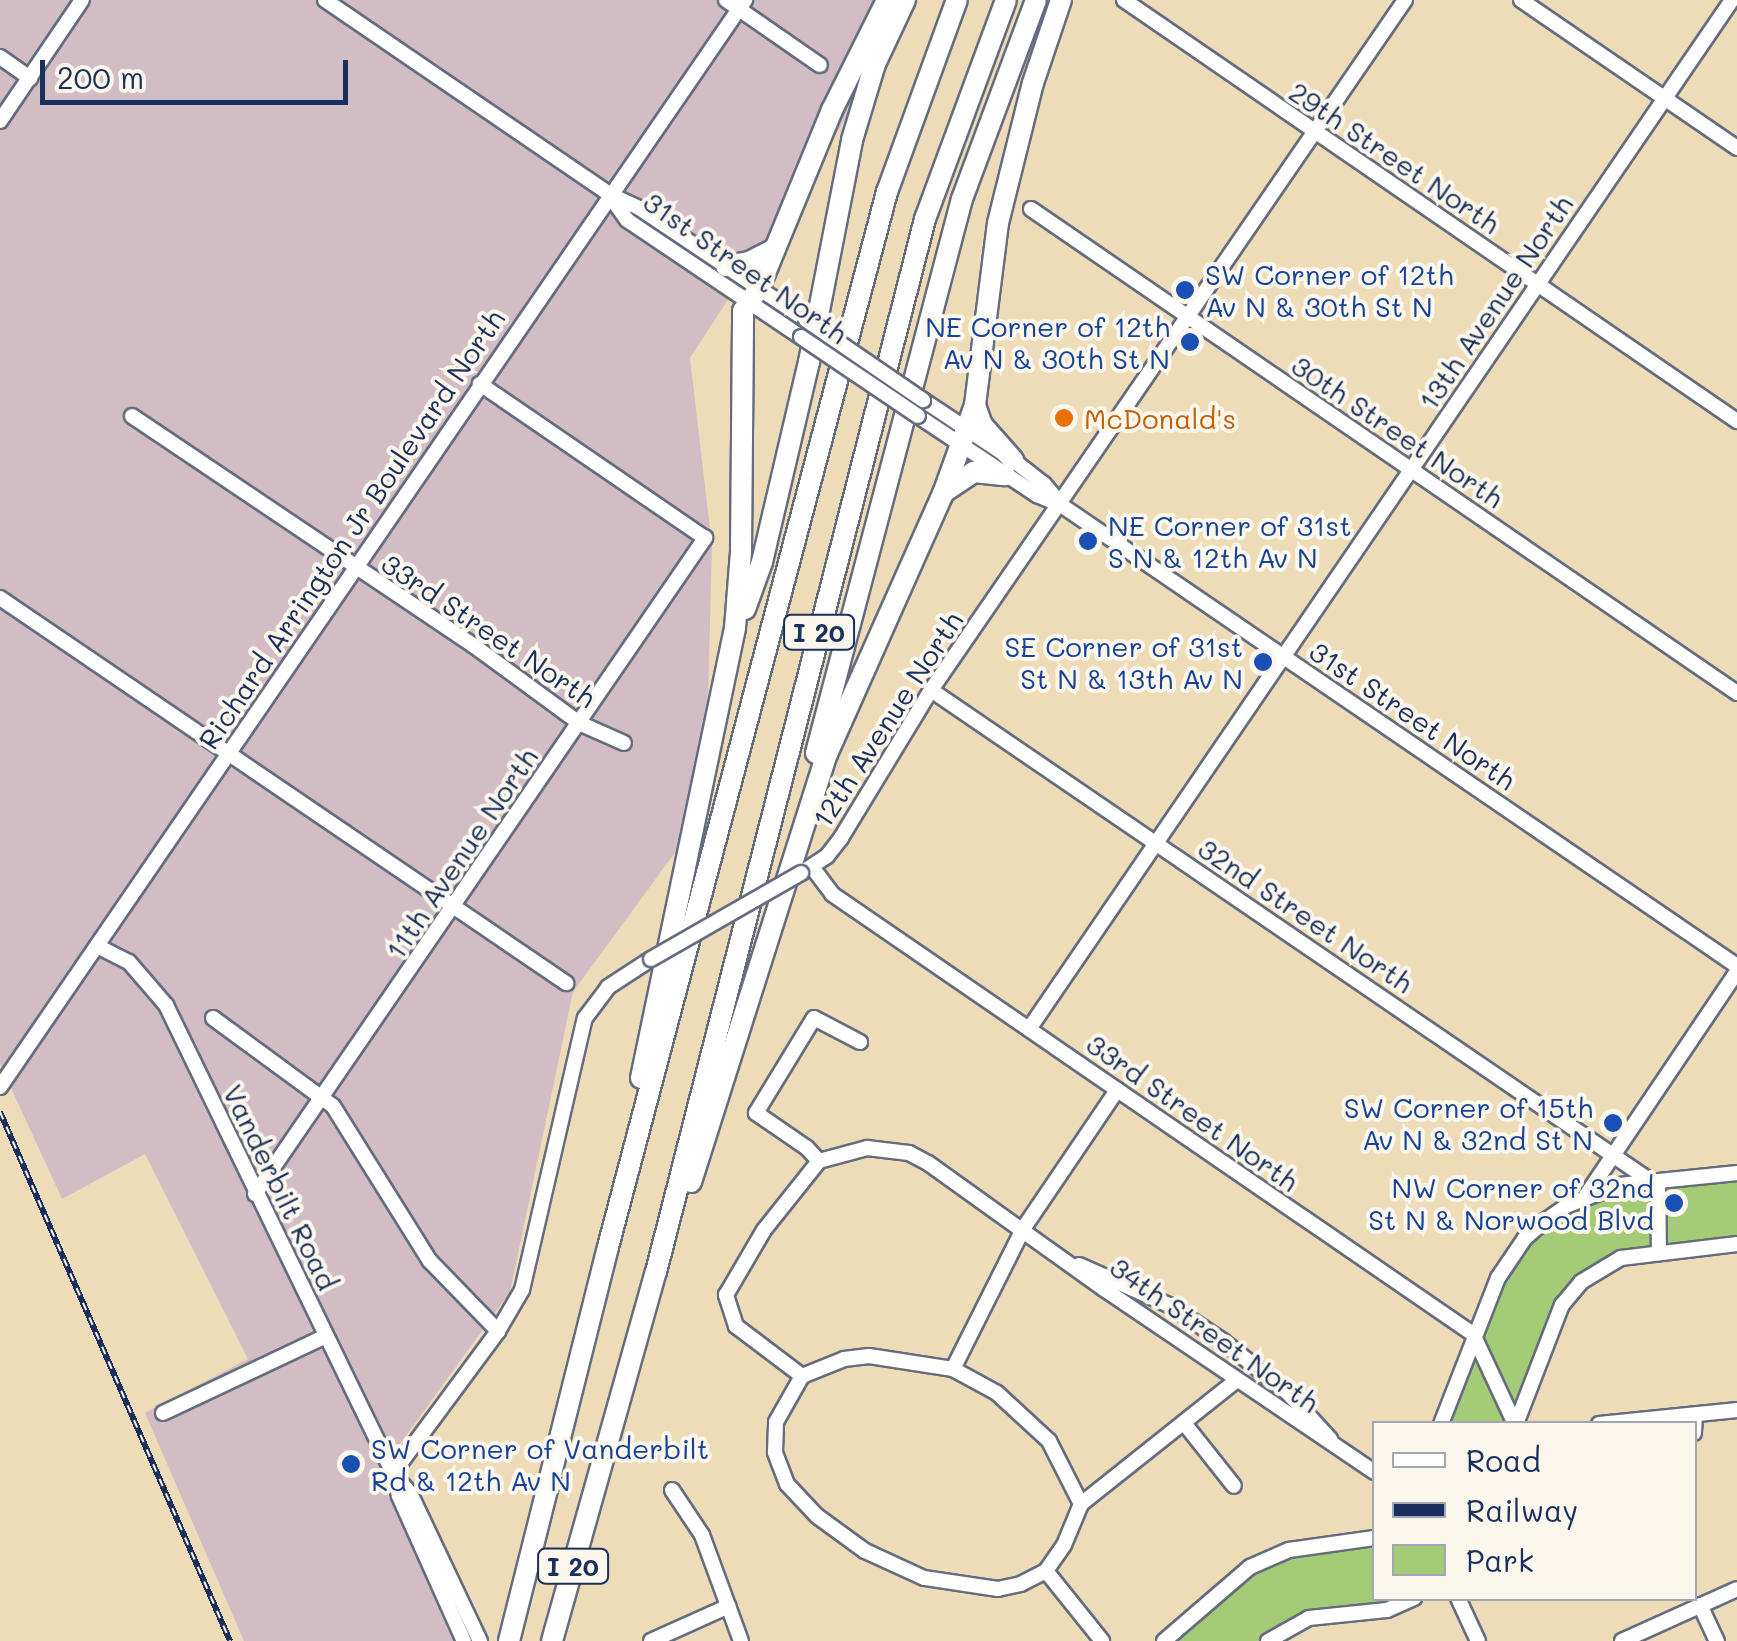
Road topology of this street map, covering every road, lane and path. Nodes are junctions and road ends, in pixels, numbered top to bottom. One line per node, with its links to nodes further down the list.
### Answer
1 (82, 0): 16 (street)
2 (325, 0): 21 (street, 31st Street North)
3 (887, 0): 23 (highway)
4 (904, 0): 40 (highway)
5 (957, 0): 67 (highway, I 20)
6 (1006, 0): 70 (highway, I 20)
7 (1036, 0): 52 (highway)
8 (1061, 0): 29 (highway)
9 (1124, 0): 19 (street, 29th Street North)
10 (1404, 0): 19 (street, 12th Avenue North)
11 (1521, 0): 17 (street)
12 (1732, 0): 17 (street, 13th Avenue North)
13 (736, 3): 15 (street); 21 (street, Richard Arrington Jr Boulevard North)
14 (0, 57): 16 (street)
15 (820, 65)
16 (30, 78): 18 (street)
17 (1665, 98): 20 (street); 25 (street, 13th Avenue North)
18 (0, 121)
19 (1315, 132): 25 (street, 29th Street North); 27 (street, 12th Avenue North)
20 (1737, 148)
21 (609, 194): 24 (street, 31st Street North); 26 (street, 31st Street North); 28 (street, Richard Arrington Jr Boulevard North)
22 (1031, 209): 27 (street, 30th Street North)
23 (771, 251): 24 (highway); 26 (highway)
24 (726, 266): 26 (street, 31st Street North)
25 (1538, 285): 31 (street, 29th Street North); 34 (street, 13th Avenue North)
26 (754, 295): 32 (street, 31st Street North, bridge); 32 (street, 31st Street North, bridge); 40 (highway)
27 (1188, 318): 34 (street, 30th Street North); 36 (street, 12th Avenue North)
28 (480, 384): 37 (street, Richard Arrington Jr Boulevard North); 43 (street, 11th Avenue North)
29 (975, 405): 32 (highway); 33 (highway)
30 (132, 416): 37 (street, 33rd Street North)
31 (1737, 422)
32 (963, 436): 33 (street, 31st Street North); 35 (highway)
33 (1009, 468): 35 (highway); 36 (street, 31st Street North)
34 (1411, 470): 39 (street, 13th Avenue North); 42 (street, 30th Street North)
35 (943, 494): 52 (highway)
36 (1061, 505): 39 (street, 31st Street North); 41 (street, 12th Avenue North)
37 (353, 568): 43 (street, 33rd Street North); 45 (street, Richard Arrington Jr Boulevard North)
38 (0, 598): 45 (street)
39 (1284, 657): 46 (street, 13th Avenue North); 50 (street, 31st Street North)
40 (729, 658): 67 (highway)
41 (931, 690): 46 (street, 32nd Street North); 47 (street, 12th Avenue North)
42 (1737, 693)
43 (580, 723): 44 (street, 33rd Street North); 48 (street, 11th Avenue North)
44 (624, 743)
45 (228, 754): 48 (street); 49 (street, Richard Arrington Jr Boulevard North)
46 (1156, 843): 54 (street, 13th Avenue North); 59 (street, 32nd Street North)
47 (806, 870): 54 (street, 33rd Street North); 71 (street, 12th Avenue North, bridge)
48 (456, 908): 51 (street); 58 (street, 11th Avenue North)
49 (97, 946): 56 (street, Richard Arrington Jr Boulevard North); 63 (street, Vanderbilt Road)
50 (1737, 969): 59 (street)
51 (566, 983)
52 (752, 997): 70 (highway)
53 (213, 1018): 58 (street)
54 (1029, 1029): 57 (street, 33rd Street North)
55 (860, 1042): 60 (street)
56 (0, 1087)
57 (1117, 1090): 65 (street); 72 (street, 33rd Street North)
58 (323, 1096): 63 (street, 11th Avenue North); 71 (street)
59 (1613, 1155): 62 (street, 32nd Street North); 64 (street)
60 (819, 1161): 65 (street, 34th Street North); 75 (street)
61 (1737, 1174): 62 (street)
62 (1655, 1182): 64 (street); 68 (street)
63 (255, 1194): 73 (street, Vanderbilt Road)
64 (1584, 1198): 72 (street)
65 (1023, 1229): 69 (street, 34th Street North); 74 (street)
66 (1737, 1244): 68 (street)
67 (608, 1246): 99 (highway, I 20)
68 (1659, 1252): 82 (street)
69 (1069, 1261): 76 (street, 34th Street North); 86 (street, 34th Street North)
70 (656, 1272): 102 (highway, I 20)
71 (498, 1330): 88 (street, 12th Avenue North)
72 (1474, 1334): 80 (street); 81 (street)
73 (326, 1336): 78 (street); 88 (street, Vanderbilt Road)
74 (953, 1369): 75 (street); 91 (street)
75 (802, 1376): 93 (street)
76 (1237, 1380): 85 (street); 86 (street, 34th Street North)
77 (1737, 1410): 79 (street)
78 (163, 1413)
79 (1695, 1415): 83 (street); 84 (street)
80 (1442, 1421)
81 (1514, 1421)
82 (1516, 1421)
83 (1632, 1421)
84 (1695, 1421)
85 (1184, 1423): 89 (street); 91 (street)
86 (1334, 1444): 87 (street, 34th Street North)
87 (1372, 1471)
88 (393, 1473): 100 (street, Vanderbilt Road); 101 (street, Vanderbilt Road)
89 (1234, 1486)
90 (672, 1490): 98 (street)
91 (1080, 1504): 93 (street)
92 (1372, 1538): 106 (street)
93 (1046, 1572): 105 (street)
94 (1737, 1589): 97 (street)
95 (1407, 1601): 107 (street)
96 (1459, 1601): 108 (street)
97 (1694, 1604): 109 (street); 110 (street)
98 (728, 1606): 103 (street); 104 (street)
99 (509, 1639)
100 (464, 1641)
101 (480, 1641)
102 (552, 1641)
103 (651, 1641)
104 (742, 1641)
105 (1102, 1641)
106 (1164, 1641)
107 (1268, 1641)
108 (1478, 1641)
109 (1622, 1641)
110 (1717, 1641)

